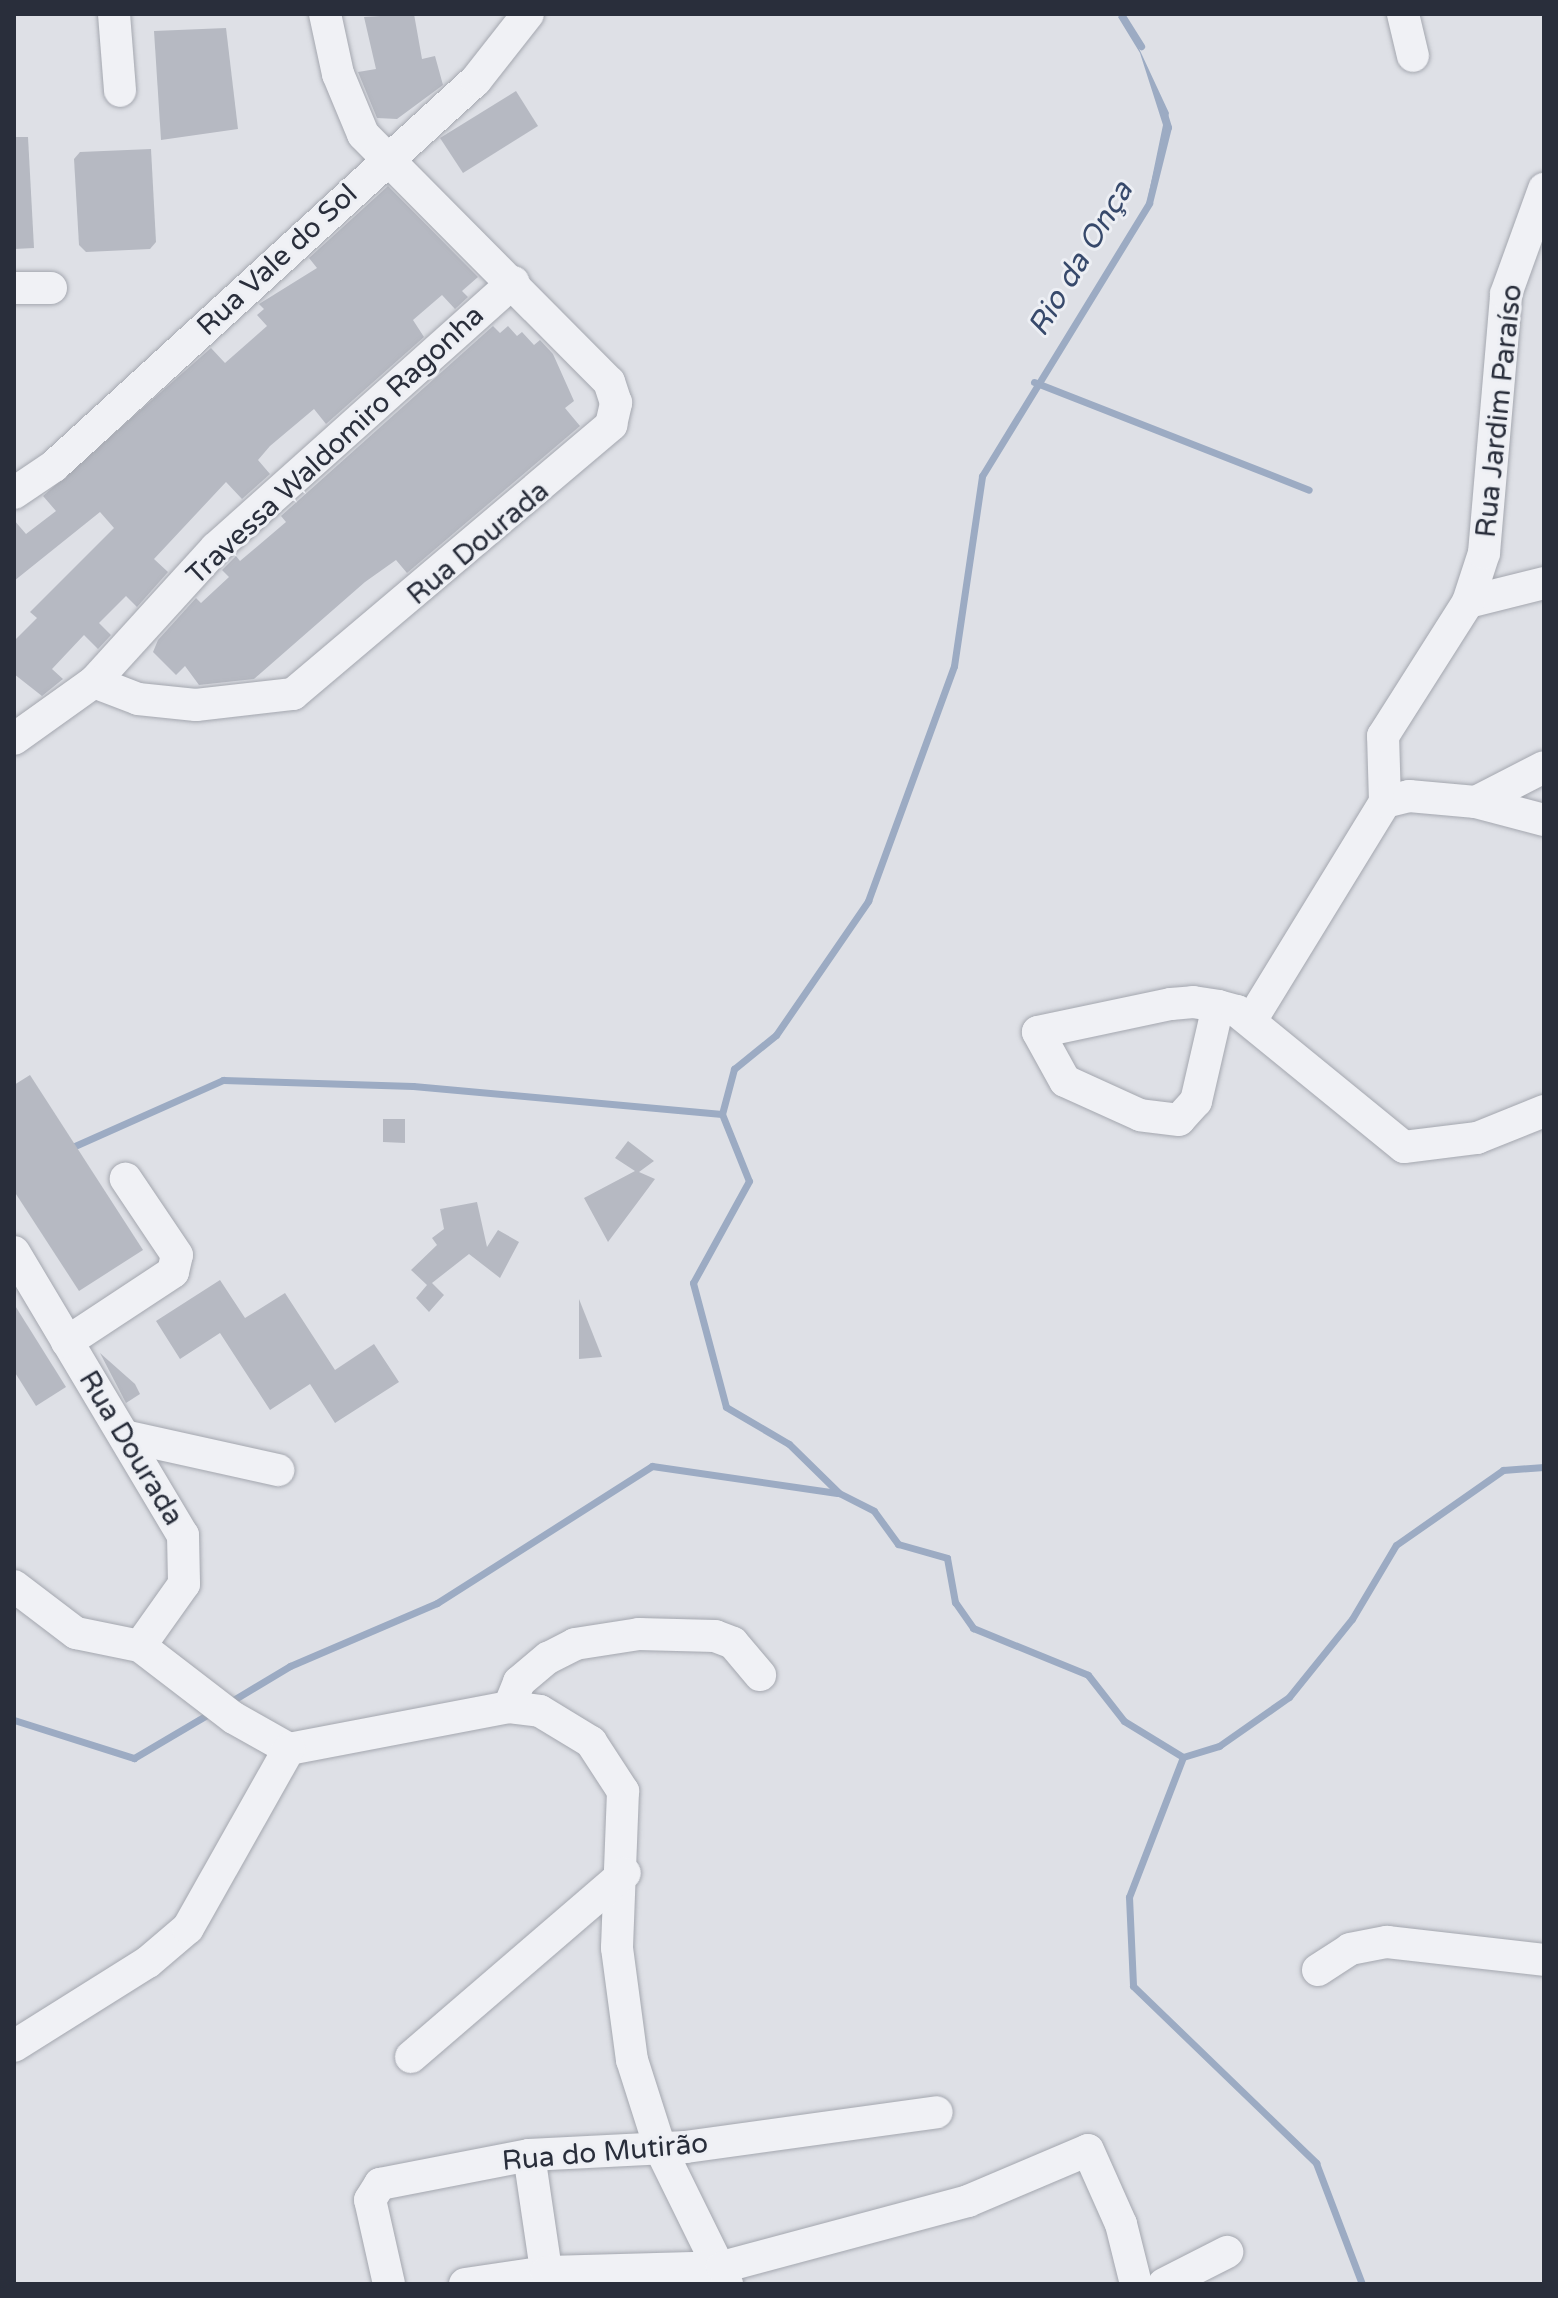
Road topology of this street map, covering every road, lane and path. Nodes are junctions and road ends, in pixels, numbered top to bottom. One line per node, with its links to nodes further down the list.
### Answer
1 (114, 14): 6 (street)
2 (325, 14): 7 (street, Rua Dourada)
3 (528, 14): 7 (street, Rua Vale do Sol)
4 (1403, 14): 5 (street)
5 (1413, 56)
6 (120, 91)
7 (383, 158): 9 (street, Rua Dourada); 12 (street, Rua Vale do Sol)
8 (1544, 189): 14 (street, Rua Jardim Paraíso)
9 (514, 282): 15 (street, Travessa Waldomiro Ragonha); 15 (street, Rua Dourada)
10 (14, 288): 11 (street)
11 (51, 288)
12 (14, 493)
13 (1544, 583): 14 (street)
14 (1468, 602): 18 (street, Rua Jardim Paraíso)
15 (94, 682): 16 (street)
16 (14, 739)
17 (1542, 768): 19 (street); 20 (street)
18 (1391, 800): 19 (street); 22 (street)
19 (1476, 802): 20 (street)
20 (1541, 819)
21 (1218, 1006): 21 (street); 22 (street)
22 (1252, 1019): 23 (street)
23 (1544, 1111)
24 (126, 1179): 26 (street)
25 (14, 1252): 26 (street, Rua Dourada)
26 (67, 1342): 27 (street, Rua Dourada)
27 (129, 1437): 28 (street); 30 (street, Rua Dourada)
28 (278, 1470)
29 (14, 1586): 30 (street)
30 (140, 1646): 33 (street)
31 (760, 1675): 32 (street)
32 (509, 1707): 33 (street); 34 (street)
33 (289, 1749): 37 (street)
34 (625, 1873): 38 (street); 40 (street)
35 (1544, 1960): 36 (street)
36 (1318, 1970)
37 (14, 2046)
38 (411, 2057)
39 (937, 2112): 40 (street, Rua do Mutirão)
40 (660, 2148): 41 (street, Rua do Mutirão); 43 (street)
41 (529, 2155): 44 (street); 45 (street, Rua do Mutirão)
42 (1227, 2252): 48 (street)
43 (724, 2276): 44 (street); 47 (street)
44 (547, 2278): 46 (street)
45 (389, 2284)
46 (465, 2284)
47 (1136, 2284)
48 (1164, 2284)

